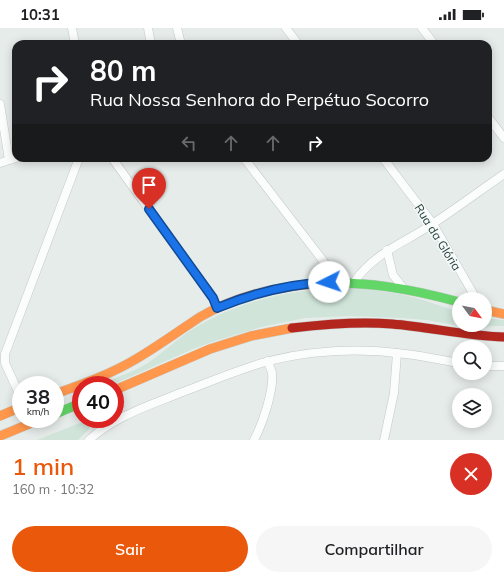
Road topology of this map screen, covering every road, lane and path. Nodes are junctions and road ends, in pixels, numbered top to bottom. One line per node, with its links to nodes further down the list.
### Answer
1 (72, 28): 6 (street)
2 (148, 28): 7 (street)
3 (177, 28): 8 (street)
4 (286, 28): 9 (street)
5 (422, 28): 10 (street)
6 (74, 40)
7 (150, 40)
8 (180, 40)
9 (295, 40)
10 (431, 40)
11 (0, 104): 14 (street)
12 (492, 122): 13 (street)
13 (504, 138)
14 (12, 155)
15 (12, 159): 20 (street)
16 (77, 162): 34 (street)
17 (115, 162): 29 (street)
18 (247, 162): 24 (street)
19 (386, 162): 22 (street, Rua da Glória)
20 (0, 163)
21 (504, 174): 22 (street)
22 (433, 224): 23 (street); 27 (street, Rua da Glória)
23 (387, 250): 25 (street); 26 (street)
24 (329, 282): 25 (street); 29 (street)
25 (354, 282): 26 (street)
26 (404, 289): 28 (street)
27 (472, 292)
28 (452, 300)
29 (217, 308): 39 (street)
30 (492, 311): 31 (street)
31 (504, 314)
32 (504, 337): 41 (street)
33 (397, 353): 35 (street); 36 (street); 48 (street)
34 (2, 354): 40 (street)
35 (268, 361): 46 (street); 47 (street)
36 (452, 362)
37 (492, 366): 38 (street)
38 (504, 366)
39 (111, 376)
40 (12, 378)
41 (124, 386)
42 (12, 411): 43 (street)
43 (0, 416)
44 (19, 428): 45 (street)
45 (0, 436)
46 (89, 440)
47 (254, 440)
48 (384, 440)

